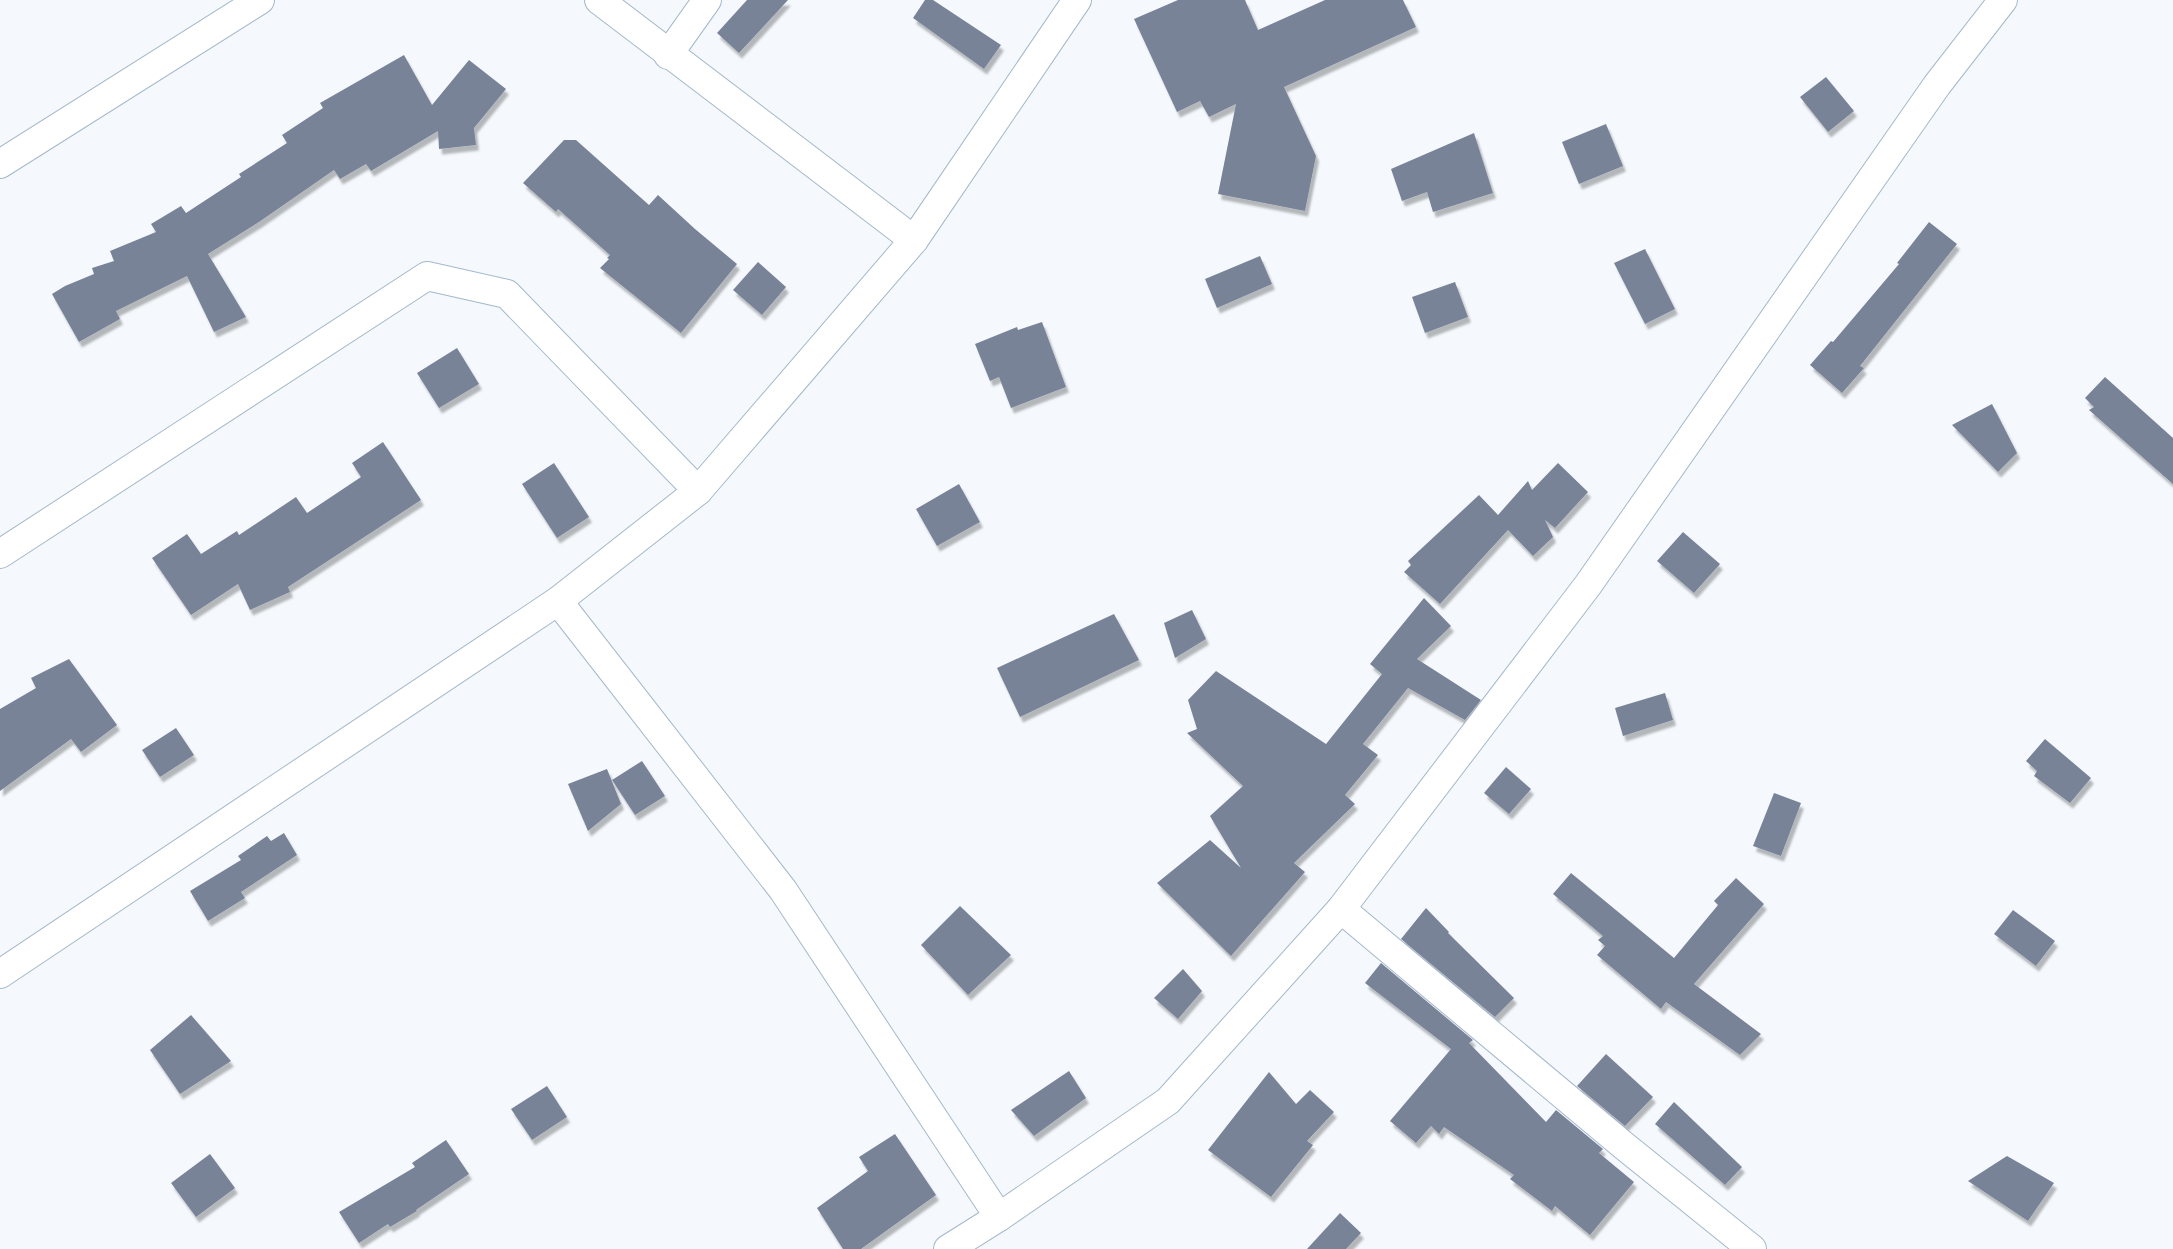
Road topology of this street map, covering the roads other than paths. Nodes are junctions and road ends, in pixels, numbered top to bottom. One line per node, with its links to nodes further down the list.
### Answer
1 (260, 0): 7 (street)
2 (599, 0): 6 (street)
3 (707, 0): 6 (street)
4 (1077, 0): 8 (street)
5 (2003, 0): 12 (street)
6 (668, 55): 8 (street)
7 (0, 164)
8 (914, 240): 9 (street)
9 (698, 491): 10 (street); 11 (street)
10 (0, 554)
11 (558, 601): 13 (street); 14 (street)
12 (1342, 910): 14 (street); 16 (street)
13 (0, 974)
14 (999, 1217): 15 (street)
15 (948, 1249)
16 (1752, 1249)

